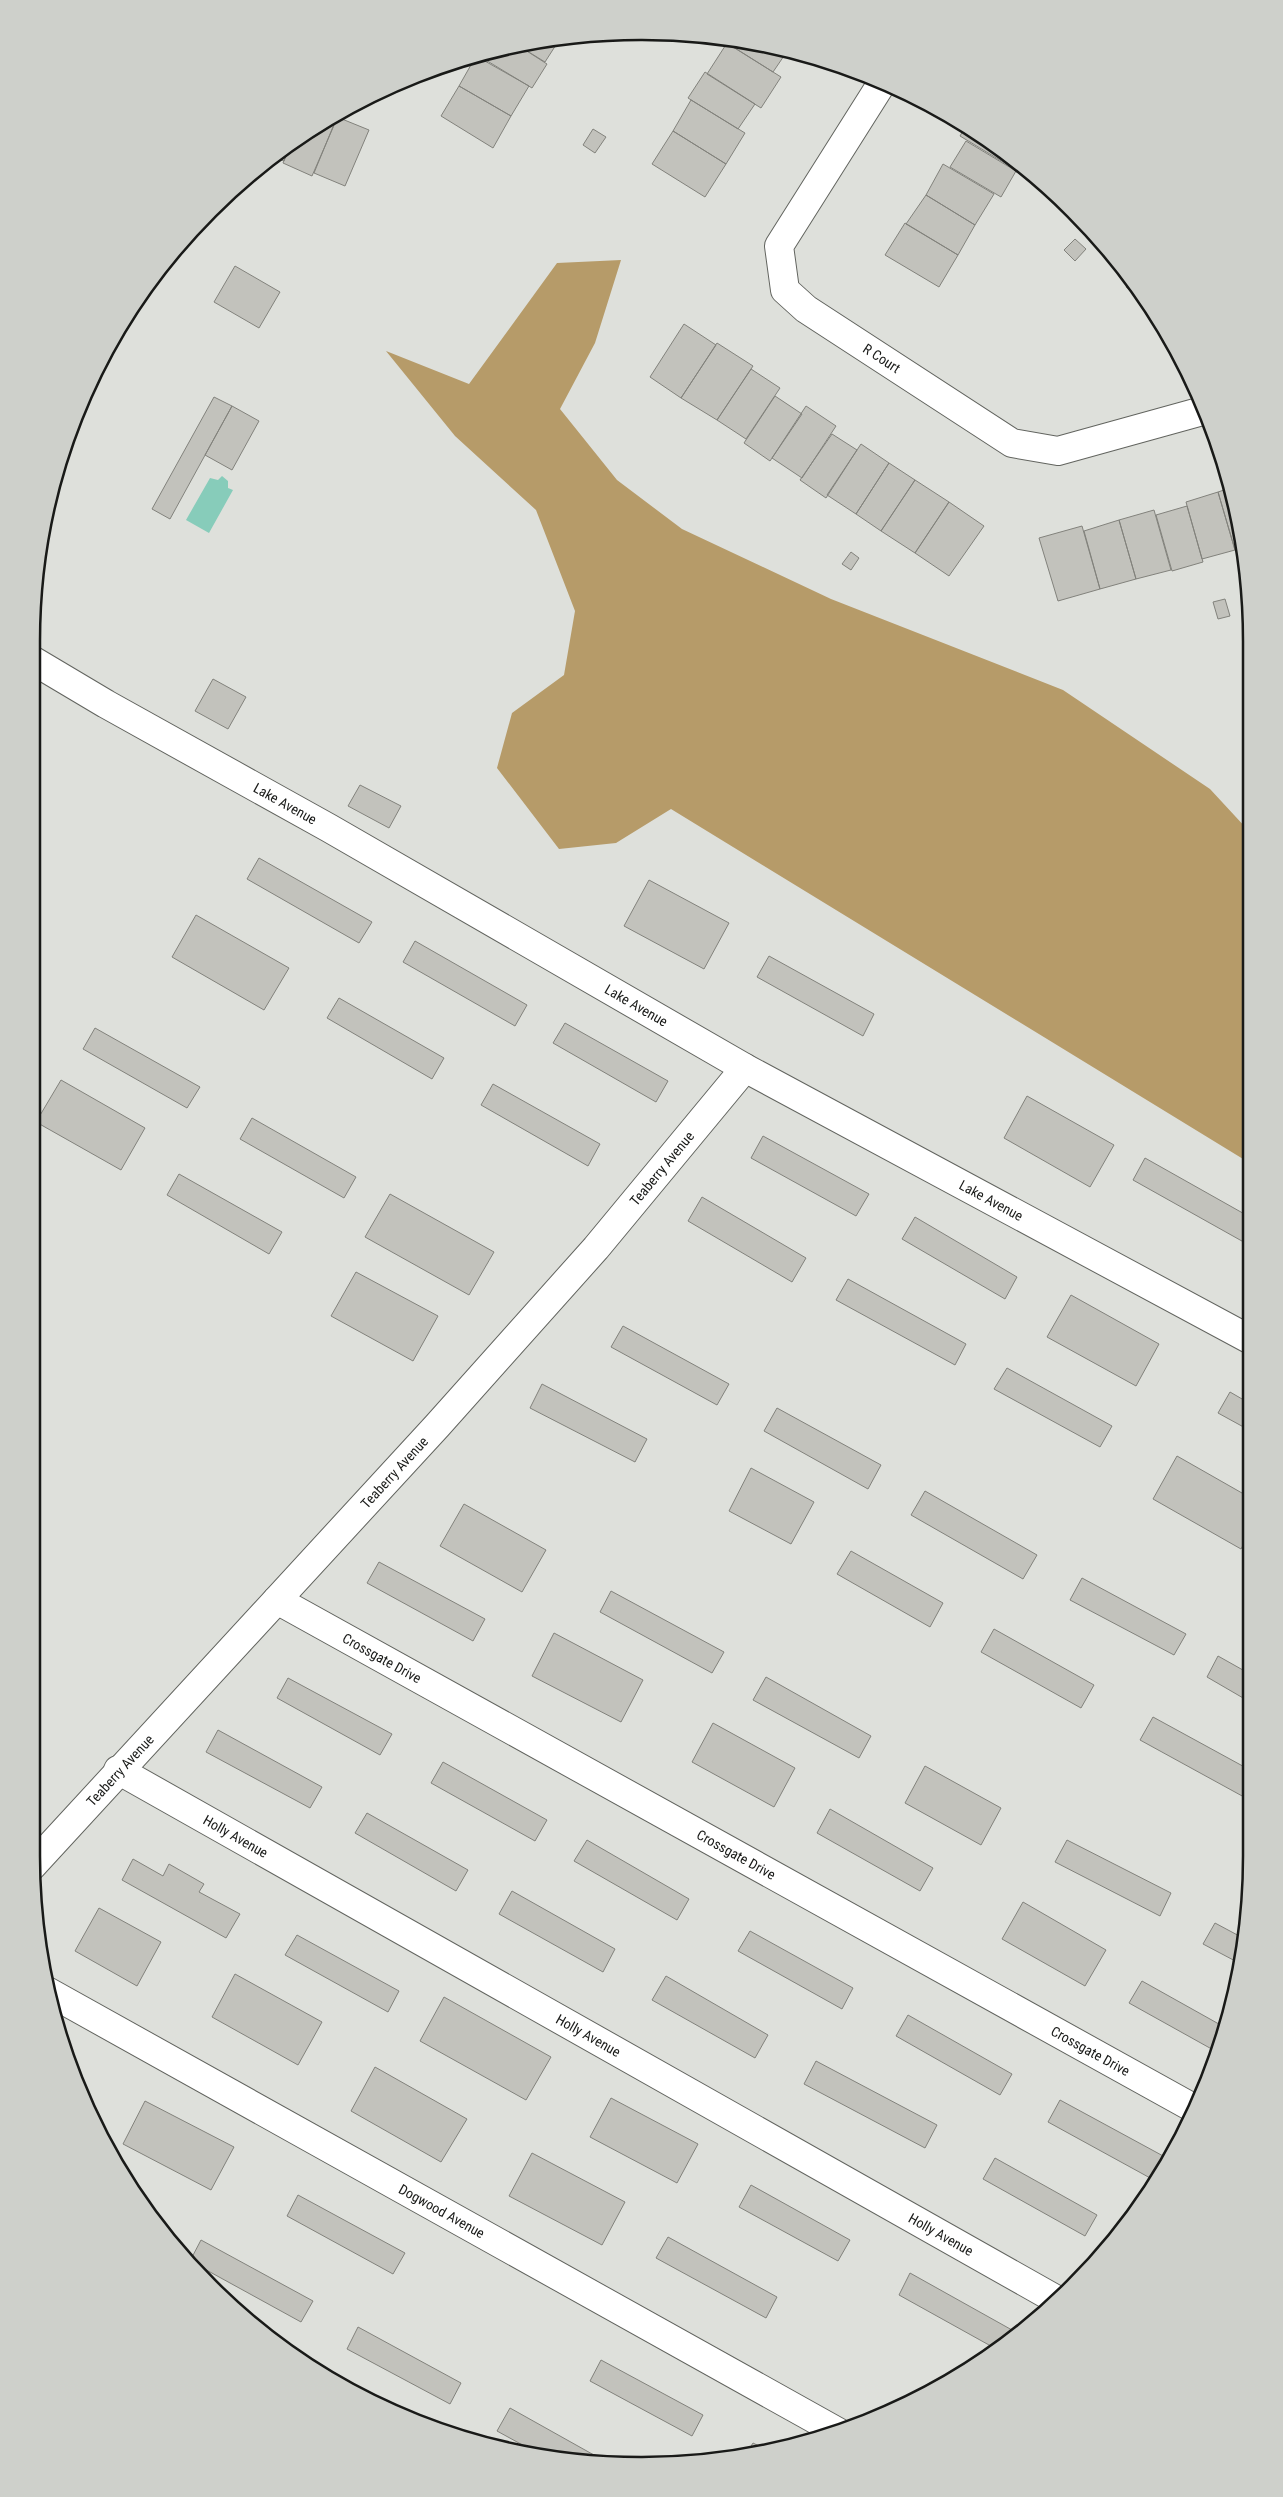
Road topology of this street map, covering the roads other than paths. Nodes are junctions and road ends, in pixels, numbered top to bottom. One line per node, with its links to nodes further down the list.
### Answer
1 (878, 89): 2 (street, R Court)
2 (1198, 412)
3 (40, 665): 4 (street, Lake Avenue)
4 (745, 1068): 5 (street, Lake Avenue); 6 (street, Teaberry Avenue)
5 (1243, 1335)
6 (277, 1600): 7 (street, Teaberry Avenue); 10 (street, Crossgate Drive)
7 (118, 1770): 8 (street, Teaberry Avenue); 11 (street, Holly Avenue)
8 (40, 1857)
9 (57, 1997): 12 (street, Dogwood Avenue)
10 (1188, 2105)
11 (1051, 2296)
12 (829, 2427)

